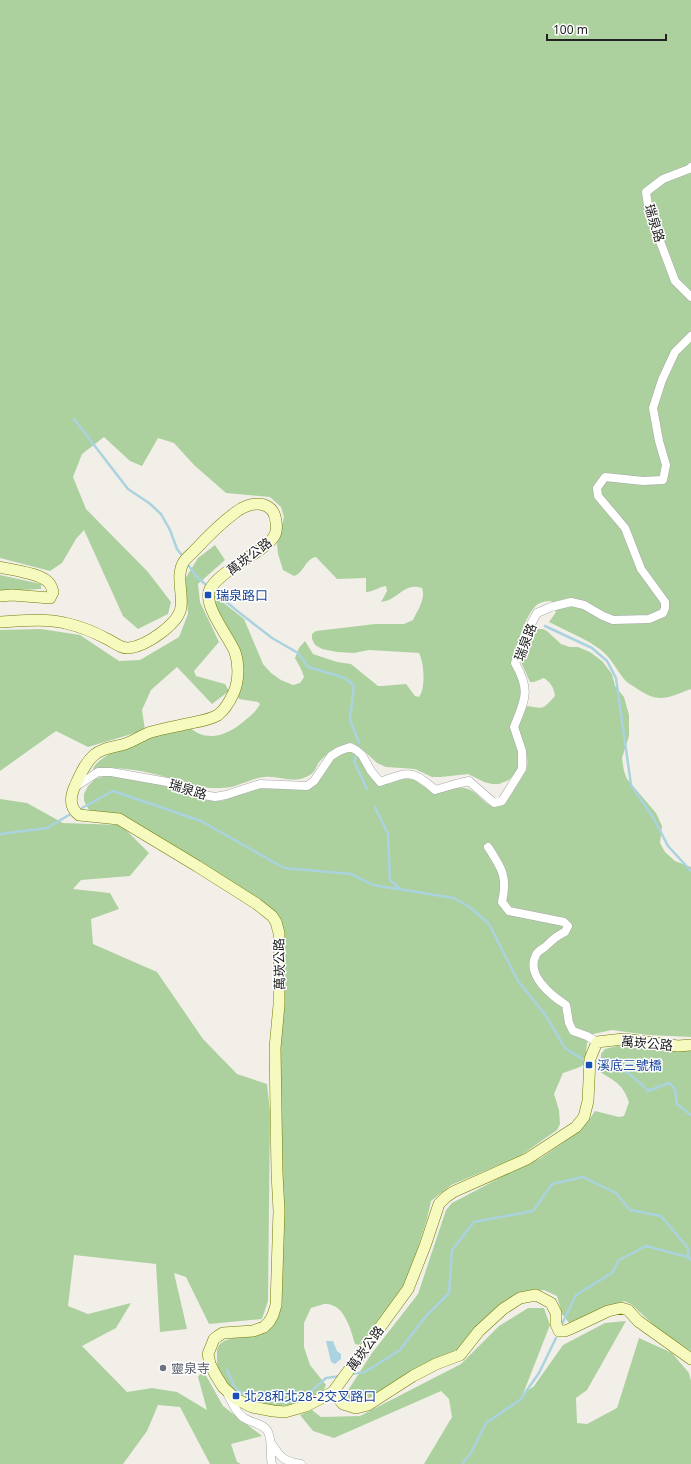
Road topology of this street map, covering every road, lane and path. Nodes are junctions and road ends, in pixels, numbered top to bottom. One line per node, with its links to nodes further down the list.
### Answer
1 (691, 167): 2 (street, 瑞泉路)
2 (691, 297)
3 (691, 336): 7 (street, 瑞泉路)
4 (0, 567): 5 (street)
5 (0, 596)
6 (0, 622): 7 (street, 萬崁公路)
7 (75, 787): 12 (street, 萬崁公路)
8 (488, 847): 9 (street)
9 (597, 1042): 10 (street, 萬崁公路); 13 (street, 萬崁公路)
10 (691, 1045)
11 (691, 1359): 13 (street)
12 (223, 1387): 13 (street, 萬崁公路); 14 (street)
13 (333, 1392)
14 (271, 1443): 15 (street); 16 (street)
15 (272, 1464)
16 (301, 1464)

